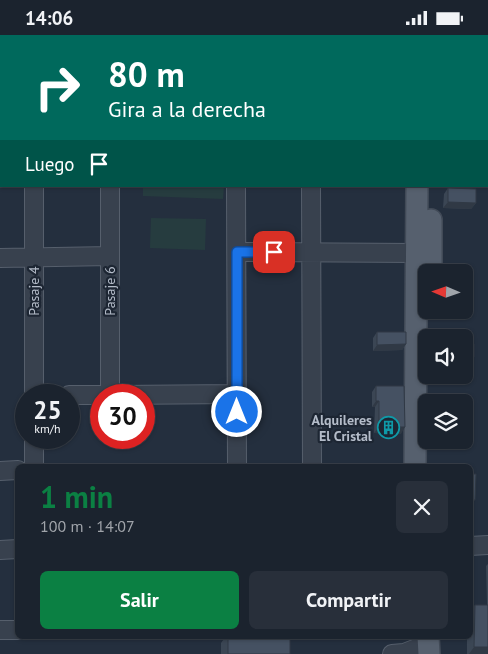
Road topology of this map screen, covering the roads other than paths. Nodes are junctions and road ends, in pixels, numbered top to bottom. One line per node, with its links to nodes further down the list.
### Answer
1 (34, 187): 11 (street, Pasaje 4)
2 (110, 187): 10 (street, Pasaje 6)
3 (236, 187): 7 (street)
4 (311, 187): 8 (street)
5 (417, 187): 9 (main road)
6 (432, 187): 13 (main road)
7 (237, 252): 8 (street); 17 (street)
8 (311, 253): 9 (street); 22 (street)
9 (416, 253): 23 (main road)
10 (110, 256): 11 (street); 15 (street, Pasaje 6)
11 (34, 257): 12 (street); 14 (street, Pasaje 4)
12 (0, 258)
13 (431, 264)
14 (34, 384)
15 (110, 384)
16 (155, 395): 17 (street)
17 (237, 395): 21 (street)
18 (34, 449): 20 (street)
19 (430, 449): 24 (main road)
20 (34, 464)
21 (237, 464)
22 (312, 464)
23 (416, 464)
24 (430, 464)
25 (15, 470): 26 (street)
26 (0, 471)
27 (488, 545): 28 (street)
28 (473, 546)
29 (15, 549): 30 (street)
30 (0, 550)
31 (0, 630): 32 (street)
32 (15, 630)

